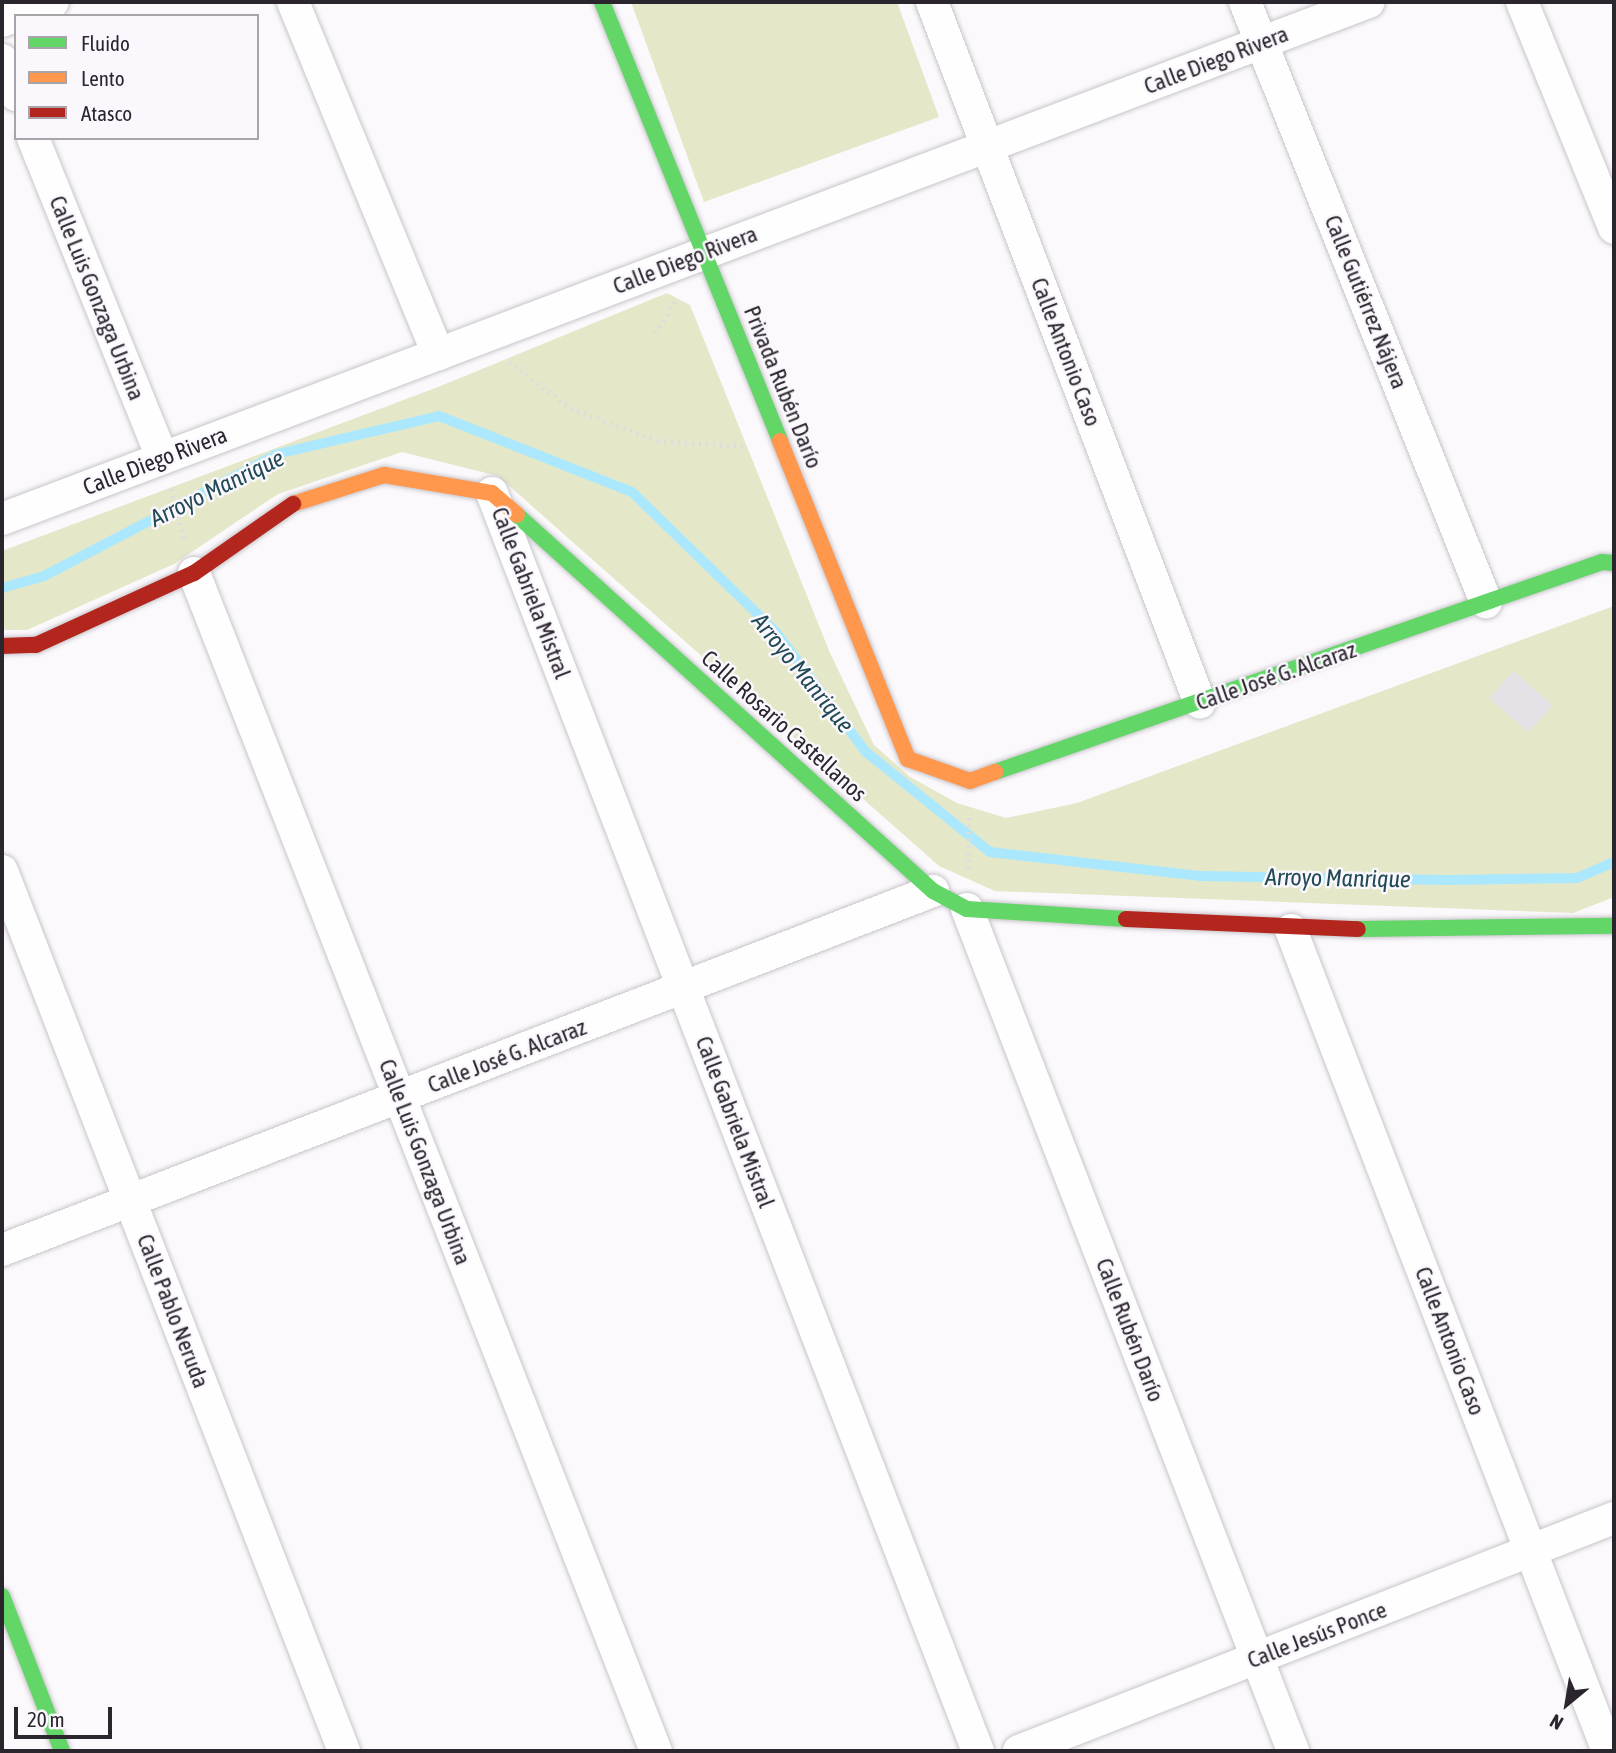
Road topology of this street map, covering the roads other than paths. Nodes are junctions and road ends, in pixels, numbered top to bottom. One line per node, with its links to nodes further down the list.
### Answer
1 (52, 2): 8 (street)
2 (293, 2): 16 (street)
3 (602, 2): 15 (street, Privada Rubén Darío)
4 (932, 2): 13 (street, Calle Antonio Caso)
5 (1245, 2): 9 (street, Calle Gutiérrez Nájera)
6 (1369, 2): 9 (street, Calle Diego Rivera)
7 (1522, 2): 14 (street)
8 (20, 14)
9 (1261, 43): 13 (street, Calle Diego Rivera); 22 (street, Calle Gutiérrez Nájera)
10 (2, 60): 11 (street)
11 (14, 90)
12 (34, 140): 17 (street, Calle Luis Gonzaga Urbina)
13 (987, 146): 15 (street, Calle Diego Rivera); 24 (street, Calle Antonio Caso)
14 (1614, 228)
15 (705, 253): 16 (street, Calle Diego Rivera); 25 (street, Privada Rubén Darío)
16 (438, 354): 17 (street, Calle Diego Rivera)
17 (166, 472): 19 (street, Calle Diego Rivera)
18 (492, 493): 21 (street); 27 (street, Calle Rosario Castellanos); 31 (street, Calle Gabriela Mistral)
19 (2, 519)
20 (1614, 563): 22 (street, Calle José G. Alcaraz)
21 (194, 573): 23 (street); 32 (street, Calle Luis Gonzaga Urbina)
22 (1486, 602): 24 (street, Calle José G. Alcaraz)
23 (2, 646)
24 (1200, 703): 25 (street, Calle José G. Alcaraz)
25 (938, 770)
26 (2, 871): 33 (street, Calle Pablo Neruda)
27 (933, 891): 28 (street, Calle Rosario Castellanos); 31 (street, Calle José G. Alcaraz)
28 (967, 909): 30 (street, Calle Rosario Castellanos); 38 (street, Calle Rubén Darío)
29 (1614, 926): 30 (street, Calle Rosario Castellanos)
30 (1291, 930): 36 (street, Calle Antonio Caso)
31 (683, 988): 32 (street, Calle José G. Alcaraz); 42 (street, Calle Gabriela Mistral)
32 (399, 1097): 33 (street, Calle José G. Alcaraz); 41 (street, Calle Luis Gonzaga Urbina)
33 (130, 1200): 34 (street, Calle José G. Alcaraz); 40 (street, Calle Pablo Neruda)
34 (2, 1250)
35 (1614, 1518): 36 (street, Calle Jesús Ponce)
36 (1531, 1551): 38 (street, Calle Jesús Ponce); 45 (street, Calle Antonio Caso)
37 (2, 1597): 39 (street)
38 (1257, 1658): 43 (street, Calle Jesús Ponce); 44 (street, Calle Rubén Darío)
39 (62, 1751)
40 (345, 1751)
41 (656, 1751)
42 (978, 1751)
43 (1019, 1751)
44 (1293, 1751)
45 (1608, 1751)

